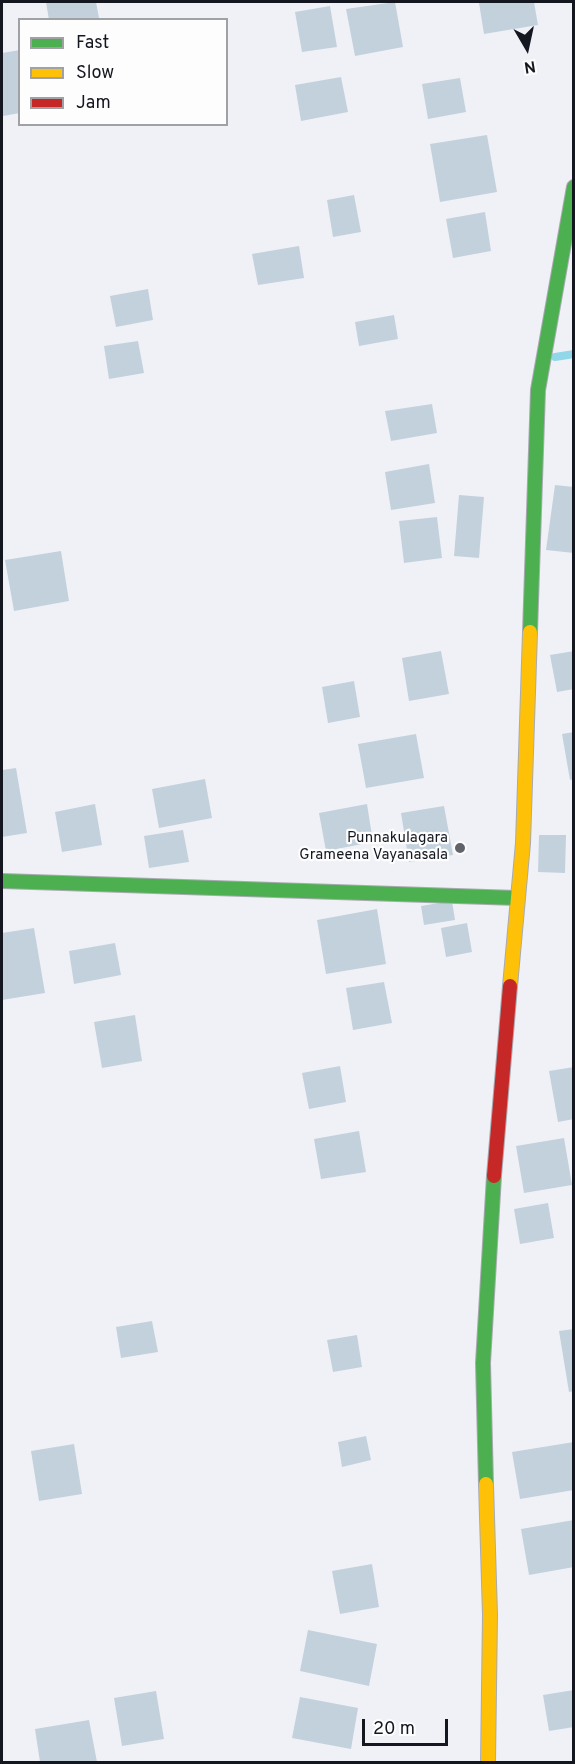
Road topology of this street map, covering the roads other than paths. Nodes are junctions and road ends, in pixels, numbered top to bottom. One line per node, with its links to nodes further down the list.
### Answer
1 (573, 187): 3 (street)
2 (2, 881): 3 (street)
3 (517, 898): 4 (street)
4 (488, 1762)

